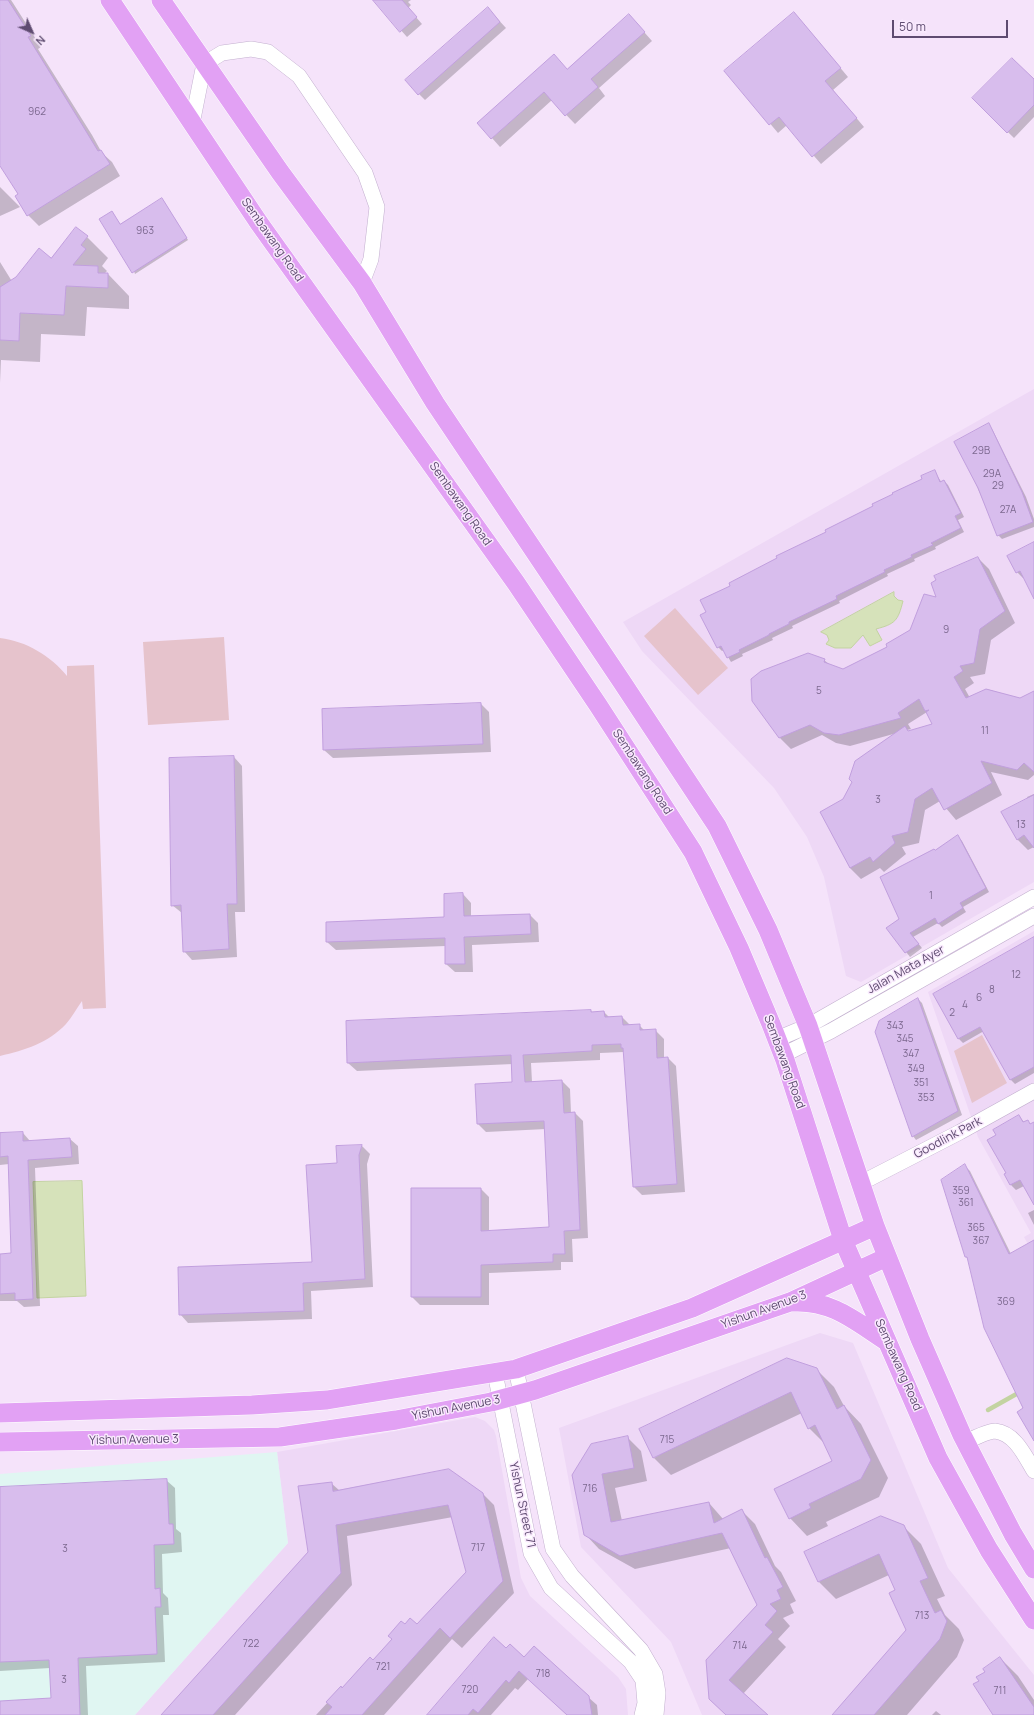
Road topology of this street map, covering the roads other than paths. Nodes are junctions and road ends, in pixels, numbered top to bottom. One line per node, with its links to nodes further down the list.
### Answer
1 (110, 0): 4 (main road, Sembawang Road)
2 (161, 0): 3 (main road)
3 (204, 64): 4 (street); 5 (main road); 5 (street)
4 (192, 124): 11 (main road, Sembawang Road)
5 (362, 283): 10 (main road)
6 (1034, 897): 8 (street, Jalan Mata Ayer)
7 (1034, 916): 9 (street, Jalan Mata Ayer)
8 (848, 1003): 9 (street); 10 (street, Jalan Mata Ayer)
9 (854, 1017): 10 (street, Jalan Mata Ayer)
10 (810, 1033): 11 (street, Jalan Mata Ayer); 13 (main road)
11 (780, 1047): 14 (main road, Sembawang Road)
12 (1034, 1091): 13 (street, Goodlink Park)
13 (862, 1182): 15 (main road)
14 (833, 1209): 16 (main road, Sembawang Road); 17 (main road)
15 (875, 1226): 16 (main road); 18 (main road)
16 (843, 1240): 17 (main road); 19 (main road, Sembawang Road)
17 (807, 1257): 22 (main road)
18 (887, 1257): 19 (main road, Yishun Avenue 3); 28 (main road)
19 (857, 1270): 20 (main road, Yishun Avenue 3); 21 (main road, Sembawang Road)
20 (790, 1302): 21 (main road); 24 (main road, Yishun Avenue 3)
21 (886, 1340): 33 (main road, Sembawang Road)
22 (516, 1369): 23 (main road); 24 (street, Yishun Street 71)
23 (495, 1373): 25 (street, Yishun Street 71); 26 (main road)
24 (520, 1394): 25 (main road, Yishun Avenue 3); 31 (street, Yishun Street 71)
25 (501, 1399): 27 (main road, Yishun Avenue 3); 32 (street, Yishun Street 71)
26 (0, 1413)
27 (0, 1442)
28 (966, 1442): 29 (street); 30 (main road)
29 (1034, 1471)
30 (1034, 1569)
31 (568, 1570): 32 (street); 35 (street, Yishun Street 71)
32 (551, 1588): 34 (street, Yishun Street 71)
33 (1034, 1620)
34 (642, 1715)
35 (656, 1715)

